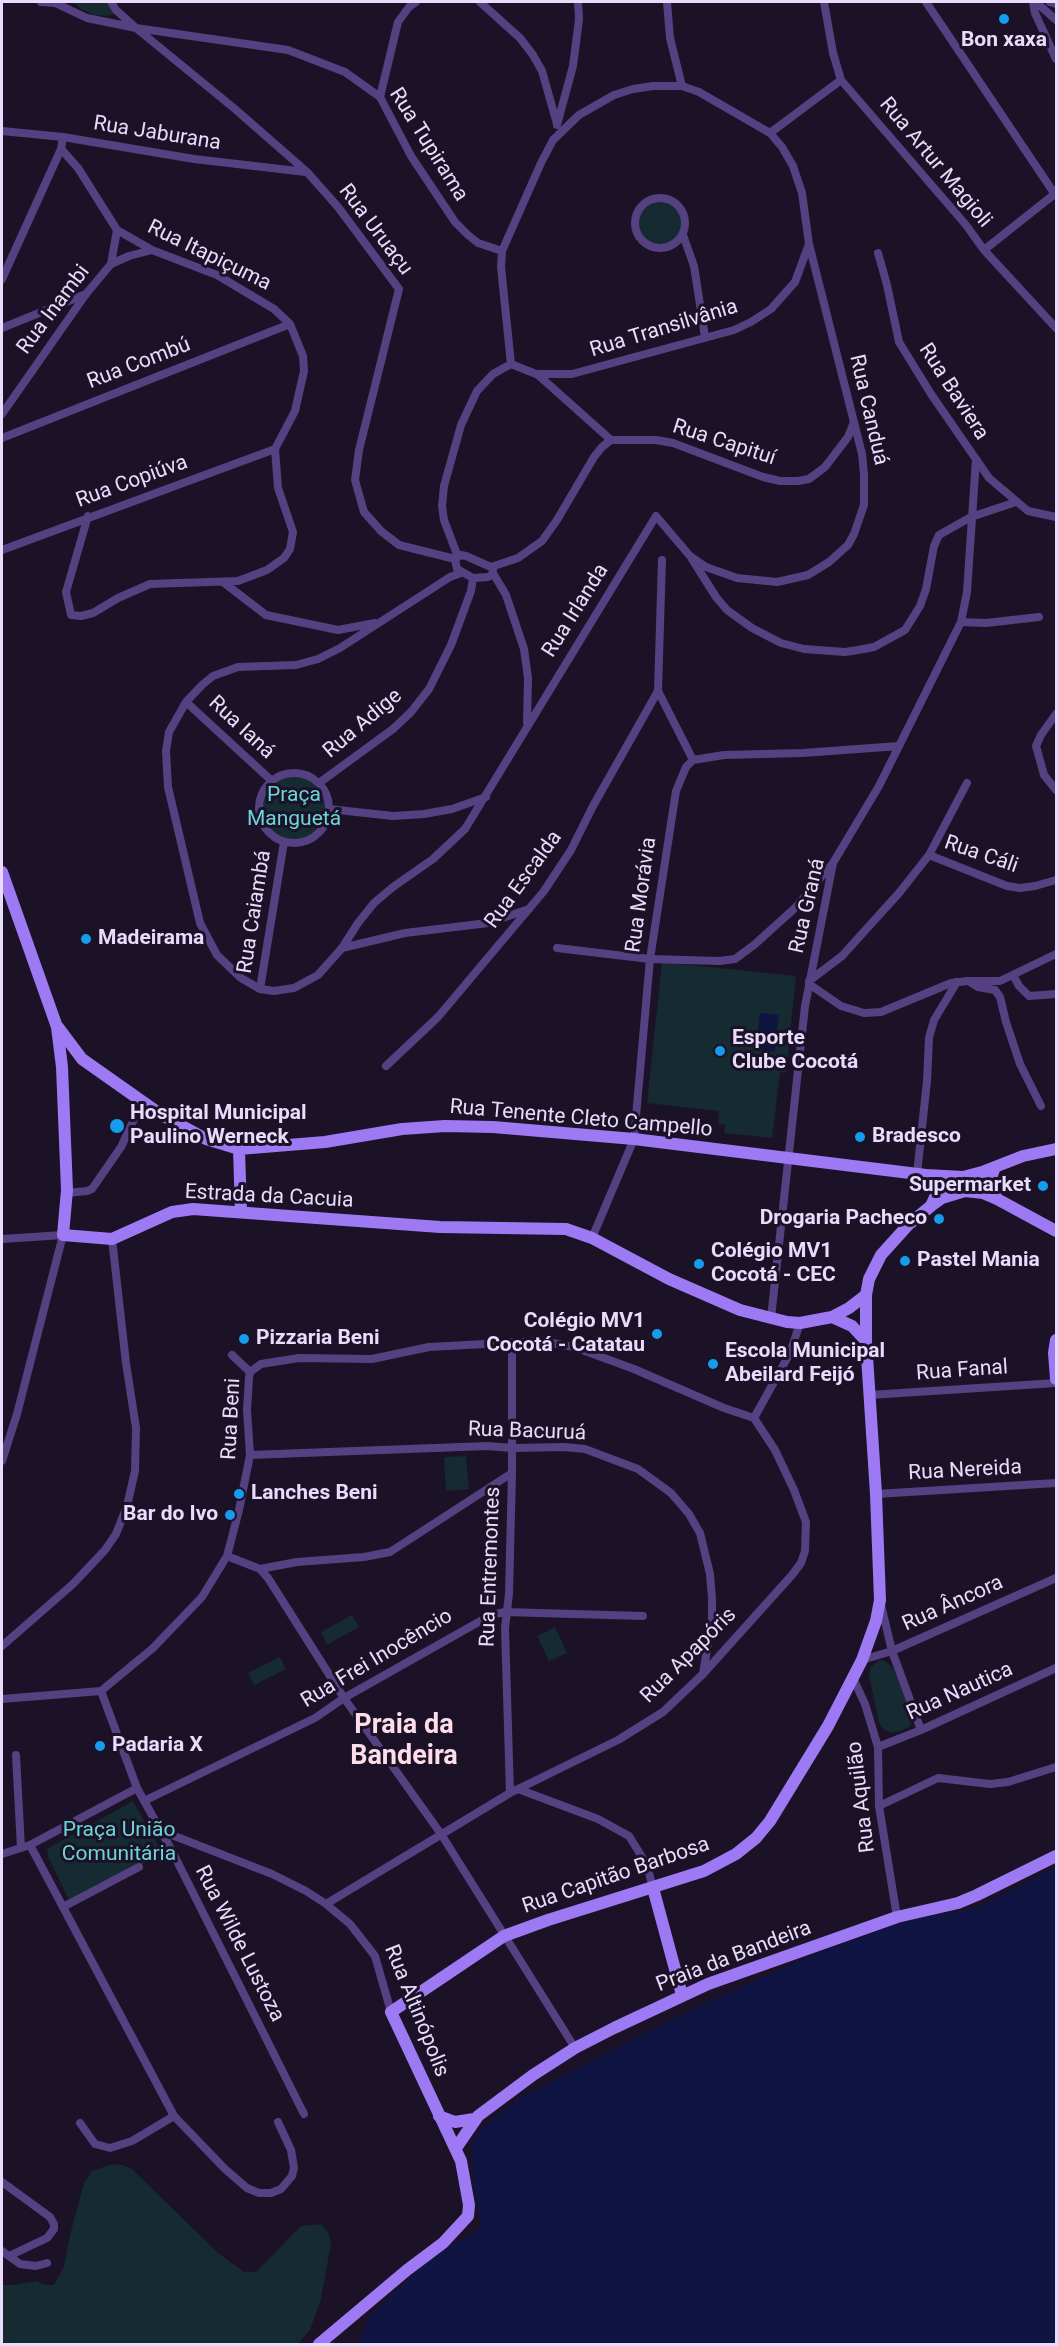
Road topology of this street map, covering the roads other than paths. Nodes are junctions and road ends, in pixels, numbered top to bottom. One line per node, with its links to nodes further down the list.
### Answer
1 (41, 2): 2 (street, Rua Tupirama)
2 (56, 2): 14 (street, Rua Tupirama)
3 (111, 2): 14 (street, Rua Uruaçu)
4 (416, 2): 18 (street)
5 (480, 2): 19 (street)
6 (578, 2): 19 (street)
7 (667, 2): 17 (street)
8 (824, 2): 16 (street, Rua Artur Magioli)
9 (926, 2): 26 (street)
10 (1035, 2): 13 (street); 15 (street)
11 (1050, 2): 12 (street)
12 (1056, 4)
13 (1056, 20)
14 (136, 28): 18 (street, Rua Tupirama); 25 (street, Rua Uruaçu)
15 (1056, 59)
16 (842, 80): 21 (street); 32 (street, Rua Artur Magioli)
17 (682, 86): 21 (street, Rua Transilvânia); 23 (street, Rua Transilvânia)
18 (380, 97): 31 (street, Rua Tupirama)
19 (558, 124): 23 (street)
20 (2, 131): 22 (street, Rua Jaburana)
21 (770, 133): 29 (street, Rua Transilvânia)
22 (63, 137): 24 (street); 25 (street, Rua Jaburana)
23 (553, 140): 31 (street, Rua Transilvânia)
24 (61, 149): 27 (street, Rua Itapiçuma); 35 (street)
25 (307, 172): 56 (street, Rua Uruaçu)
26 (1056, 194): 32 (street)
27 (117, 230): 30 (street, Rua Itapiçuma); 34 (street, Rua Itapiçuma)
28 (683, 235): 28 (street); 40 (street)
29 (809, 244): 40 (street, Rua Transilvânia); 44 (street, Rua Canduá)
30 (152, 250): 34 (street, Rua Inambi); 37 (street, Rua Itapiçuma)
31 (502, 250): 41 (street, Rua Transilvânia)
32 (984, 250): 39 (street, Rua Artur Magioli)
33 (878, 253): 48 (street, Rua Baviera)
34 (111, 264): 36 (street, Rua Inambi)
35 (2, 279)
36 (86, 294): 38 (street); 43 (street, Rua Inambi)
37 (290, 324): 45 (street, Rua Combú); 47 (street, Rua Itapiçuma)
38 (2, 328)
39 (1056, 328)
40 (705, 337): 42 (street, Rua Transilvânia)
41 (511, 364): 42 (street, Rua Transilvânia); 56 (street)
42 (537, 374): 46 (street)
43 (2, 414)
44 (854, 422): 46 (street, Rua Capituí); 55 (street, Rua Canduá)
45 (2, 438)
46 (611, 440): 58 (street)
47 (275, 449): 50 (street, Rua Copiúva); 60 (street)
48 (976, 459): 49 (street, Rua Baviera); 51 (street, Rua Graná)
49 (1016, 502): 51 (street); 52 (street, Rua Baviera)
50 (88, 516): 54 (street, Rua Copiúva); 60 (street)
51 (971, 517): 55 (street); 63 (street, Rua Graná)
52 (1056, 517)
53 (659, 520): 55 (street, Rua Canduá); 67 (street, Rua Irlanda)
54 (2, 550)
55 (690, 556)
56 (457, 560): 58 (street); 59 (street); 62 (street)
57 (662, 560): 64 (street)
58 (493, 574): 59 (street); 67 (street)
59 (476, 578): 71 (street, Rua Adige)
60 (223, 582): 62 (street)
61 (1039, 617): 63 (street)
62 (381, 622): 65 (street)
63 (961, 622): 68 (street, Rua Graná)
64 (658, 691): 69 (street); 81 (street, Rua Escalda)
65 (186, 702): 70 (street, Rua Ianá); 90 (street)
66 (1056, 714): 73 (street)
67 (527, 726): 74 (street, Rua Irlanda)
68 (899, 746): 69 (street); 78 (street, Rua Graná)
69 (693, 760): 85 (street, Rua Morávia)
70 (272, 781): 71 (street); 76 (street)
71 (319, 783): 75 (street)
72 (967, 783): 77 (street)
73 (1056, 790)
74 (486, 797): 75 (street); 82 (street, Rua Irlanda)
75 (329, 809): 76 (street)
76 (285, 842): 90 (street, Rua Caiambá)
77 (929, 855): 80 (street, Rua Cáli); 88 (street)
78 (833, 863): 85 (street); 88 (street, Rua Graná)
79 (2, 872): 92 (main road)
80 (1056, 880)
81 (530, 909): 82 (street); 94 (street, Rua Escalda)
82 (342, 948): 90 (street, Rua Irlanda)
83 (557, 948): 85 (street)
84 (1056, 954): 86 (street)
85 (650, 959): 98 (street, Rua Morávia)
86 (1013, 975): 87 (street); 91 (street)
87 (968, 981): 89 (street); 97 (street)
88 (809, 982): 89 (street); 101 (street, Rua Graná)
89 (957, 982): 103 (street)
90 (260, 988)
91 (1056, 994)
92 (57, 1027): 93 (main road, Rua Tenente Cleto Campello); 95 (main road)
93 (82, 1059): 95 (main road); 96 (main road, Rua Tenente Cleto Campello)
94 (386, 1066)
95 (62, 1067): 104 (main road)
96 (146, 1104): 99 (main road, Rua Tenente Cleto Campello); 104 (street)
97 (1041, 1106)
98 (634, 1139): 99 (main road, Rua Tenente Cleto Campello); 101 (main road, Rua Tenente Cleto Campello); 110 (street, Rua Morávia)
99 (239, 1149): 107 (main road)
100 (1056, 1149): 102 (main road)
101 (789, 1158): 103 (main road, Rua Tenente Cleto Campello); 115 (street, Rua Graná)
102 (995, 1167): 103 (main road); 105 (main road)
103 (921, 1174): 106 (main road)
104 (67, 1193): 109 (main road)
105 (997, 1199): 106 (main road, Rua Capitão Barbosa); 108 (main road, Rua Capitão Barbosa)
106 (931, 1206): 113 (main road, Rua Capitão Barbosa)
107 (241, 1212): 110 (main road, Estrada da Cacuia); 112 (main road, Estrada da Cacuia)
108 (1056, 1231)
109 (63, 1235): 111 (street); 112 (main road, Estrada da Cacuia); 127 (street)
110 (592, 1238): 115 (main road, Estrada da Cacuia)
111 (2, 1239)
112 (112, 1239): 137 (street)
113 (866, 1295): 114 (main road, Estrada da Cacuia); 118 (main road, Rua Capitão Barbosa)
114 (832, 1317): 116 (main road, Estrada da Cacuia); 118 (main road)
115 (771, 1318): 116 (main road, Estrada da Cacuia)
116 (800, 1323): 124 (street)
117 (1056, 1340): 122 (main road)
118 (866, 1341): 123 (main road, Rua Capitão Barbosa)
119 (512, 1342): 121 (street, Rua Beni); 124 (street, Rua Beni); 125 (street, Rua Entremontes)
120 (232, 1355): 121 (street)
121 (250, 1372): 126 (street, Rua Beni)
122 (1056, 1381): 123 (street, Rua Fanal)
123 (870, 1395): 130 (main road, Rua Capitão Barbosa)
124 (754, 1418): 141 (street, Rua Apapóris)
125 (512, 1448): 126 (street, Rua Bacuruá); 128 (street, Rua Entremontes); 141 (street, Rua Bacuruá)
126 (250, 1455): 131 (street, Rua Beni)
127 (2, 1461)
128 (512, 1473): 132 (street); 135 (street, Rua Entremontes)
129 (1056, 1484): 130 (street, Rua Nereida)
130 (876, 1494): 134 (main road, Rua Capitão Barbosa)
131 (227, 1556): 132 (street); 143 (street, Rua Beni)
132 (260, 1569): 144 (street)
133 (1056, 1578): 138 (street, Rua Âncora)
134 (880, 1600): 138 (street); 139 (main road, Rua Capitão Barbosa)
135 (505, 1612): 136 (street, Rua Frei Inocêncio); 144 (street, Rua Frei Inocêncio); 151 (street, Rua Entremontes)
136 (643, 1616)
137 (2, 1646)
138 (892, 1651): 139 (street, Rua Âncora); 146 (street)
139 (862, 1660): 142 (main road, Rua Capitão Barbosa)
140 (1056, 1668): 146 (street, Rua Nautica)
141 (703, 1674): 151 (street, Rua Apapóris)
142 (852, 1676): 147 (street, Rua Aquilão); 160 (main road, Rua Capitão Barbosa)
143 (101, 1691): 145 (street); 150 (street, Rua Wilde Lustoza)
144 (344, 1698): 152 (street, Rua Frei Inocêncio); 155 (street)
145 (2, 1699)
146 (921, 1730): 147 (street, Rua Nautica)
147 (878, 1747): 153 (street, Rua Aquilão)
148 (16, 1755): 156 (street)
149 (1056, 1767): 153 (street)
150 (137, 1788): 152 (street, Rua Wilde Lustoza); 156 (street)
151 (514, 1791): 155 (street, Rua Apapóris); 160 (street)
152 (144, 1801): 154 (street, Rua Wilde Lustoza)
153 (879, 1806): 163 (street, Rua Aquilão)
154 (159, 1830): 161 (street, Rua Altinópolis); 168 (street, Rua Wilde Lustoza)
155 (441, 1834): 161 (street, Rua Apapóris); 164 (street)
156 (26, 1847): 157 (street); 162 (street)
157 (2, 1854)
158 (1056, 1856): 163 (main road, Praia da Bandeira)
159 (139, 1868): 162 (street)
160 (653, 1888): 164 (main road, Rua Capitão Barbosa); 165 (main road)
161 (326, 1904): 166 (street, Rua Altinópolis)
162 (63, 1908): 169 (street)
163 (897, 1917): 165 (main road, Praia da Bandeira)
164 (504, 1936): 166 (main road, Rua Capitão Barbosa); 167 (street)
165 (682, 1995): 167 (main road, Praia da Bandeira)
166 (391, 2012): 170 (main road, Rua Altinópolis)
167 (575, 2048): 171 (main road, Praia da Bandeira)
168 (304, 2114)
169 (174, 2116): 172 (street); 173 (street)
170 (439, 2116): 171 (main road); 174 (main road, Rua Altinópolis)
171 (474, 2119): 174 (main road, Praia da Bandeira)
172 (278, 2122)
173 (80, 2123)
174 (456, 2148): 178 (main road, Rua Altinópolis)
175 (2, 2182): 176 (street)
176 (5, 2254): 177 (street)
177 (47, 2263)
178 (319, 2344)

